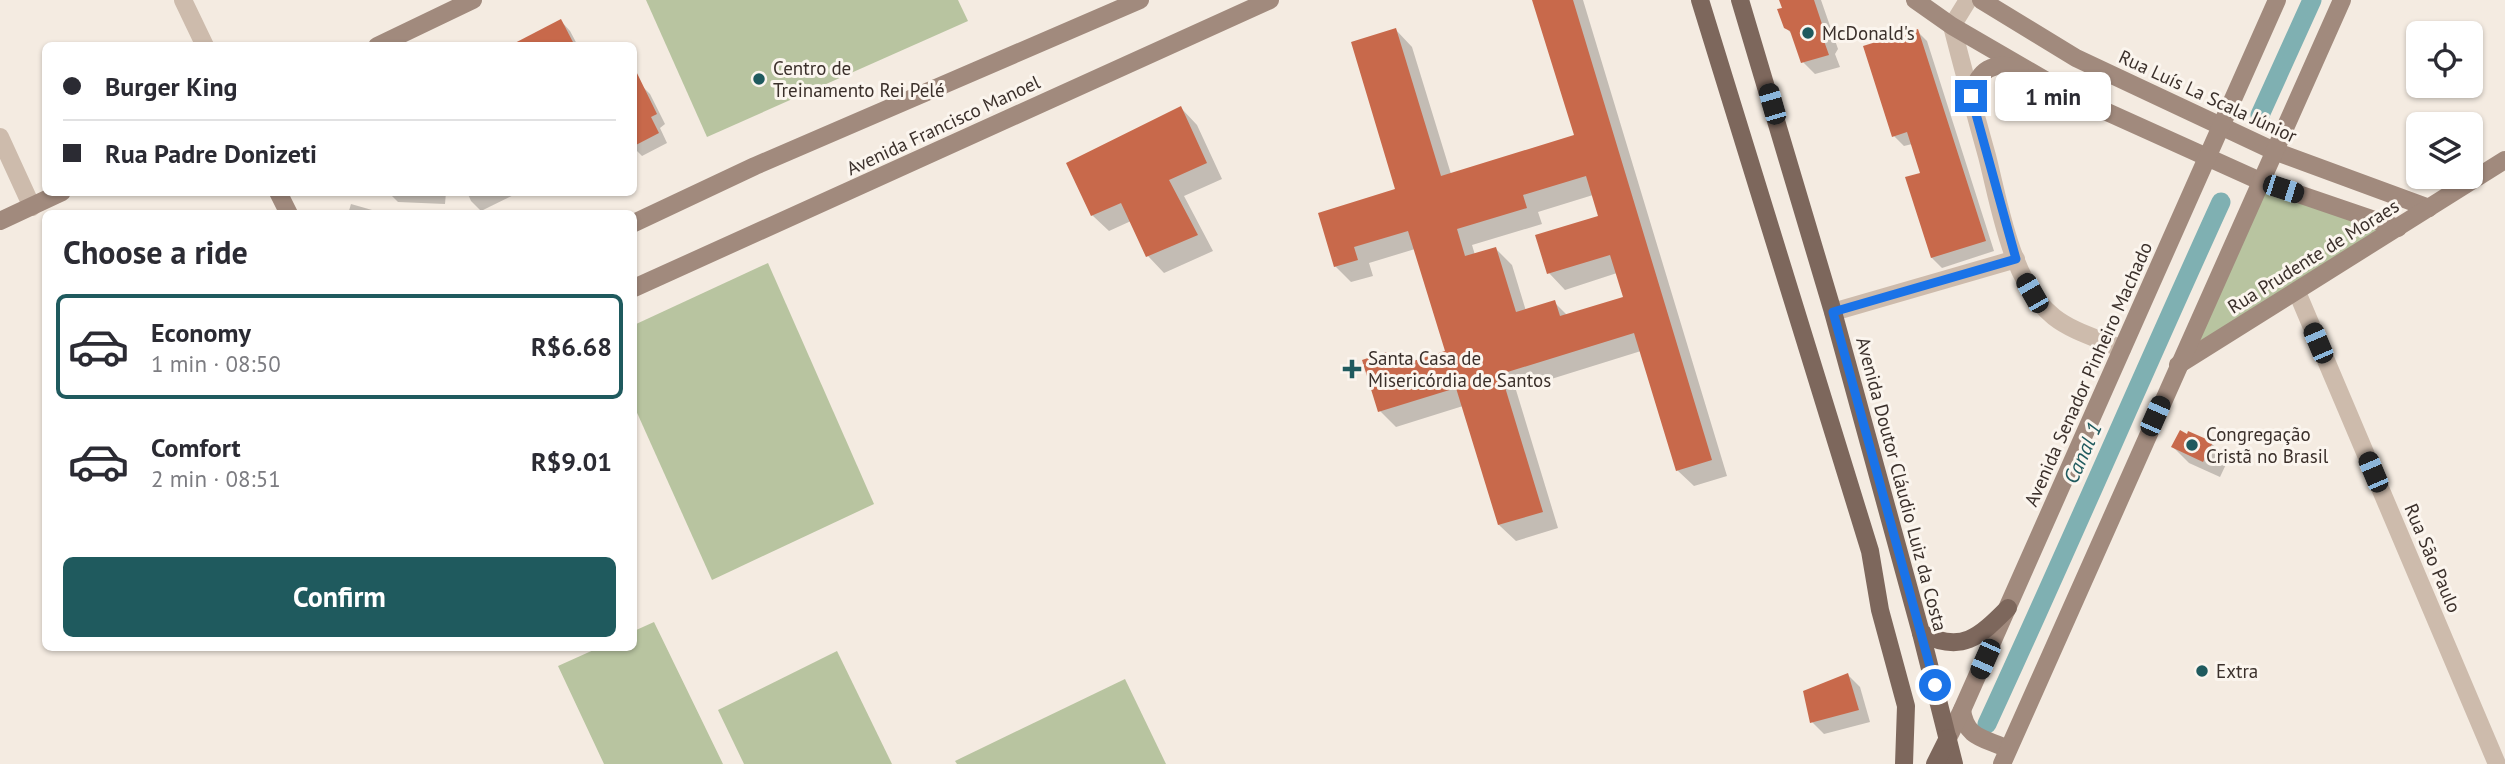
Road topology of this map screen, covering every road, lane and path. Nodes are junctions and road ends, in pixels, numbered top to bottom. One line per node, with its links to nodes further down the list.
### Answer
1 (183, 0): 13 (street)
2 (473, 0): 14 (street)
3 (1140, 0): 27 (street, Avenida Francisco Manoel)
4 (1270, 0): 30 (street, Avenida Francisco Manoel)
5 (1700, 0): 40 (main road)
6 (1740, 0): 32 (main road, Avenida Doutor Cláudio Luiz da Costa)
7 (1915, 0): 12 (street)
8 (1968, 0): 12 (street)
9 (1981, 0): 17 (street, Rua Luís La Scala Júnior)
10 (2277, 0): 17 (street, Avenida Senador Pinheiro Machado)
11 (2342, 0): 19 (street)
12 (1952, 26): 15 (street); 16 (street)
13 (203, 42)
14 (385, 42)
15 (2028, 70): 16 (street); 20 (street)
16 (1971, 96): 29 (street)
17 (2221, 126): 19 (street, Rua Luís La Scala Júnior); 20 (street, Avenida Senador Pinheiro Machado)
18 (0, 137): 24 (street)
19 (2274, 151): 22 (street); 25 (street, Rua Luís La Scala Júnior)
20 (2207, 156): 22 (street); 33 (street, Avenida Senador Pinheiro Machado)
21 (2505, 160): 25 (street, Rua Prudente de Moraes)
22 (2260, 181): 28 (street); 34 (street)
23 (53, 196): 24 (street)
24 (32, 206): 26 (street)
25 (2428, 208): 28 (street, Rua Prudente de Moraes)
26 (0, 221)
27 (637, 222)
28 (2398, 228): 31 (street, Rua Prudente de Moraes)
29 (2016, 259): 32 (street); 33 (street)
30 (637, 287)
31 (2297, 292): 34 (street, Rua Prudente de Moraes); 43 (street, Rua São Paulo)
32 (1833, 312): 36 (main road, Avenida Doutor Cláudio Luiz da Costa)
33 (2122, 349): 35 (street, Avenida Senador Pinheiro Machado)
34 (2178, 365): 39 (street)
35 (2008, 608): 36 (main road); 37 (street, Avenida Senador Pinheiro Machado)
36 (1922, 633): 38 (main road, Avenida Doutor Cláudio Luiz da Costa)
37 (1962, 710): 38 (street, Avenida Senador Pinheiro Machado); 39 (street)
38 (1948, 738): 41 (main road, Avenida Senador Pinheiro Machado); 42 (main road, Avenida Doutor Cláudio Luiz da Costa)
39 (2005, 756)
40 (1904, 764)
41 (1935, 764)
42 (1954, 764)
43 (2497, 764)

